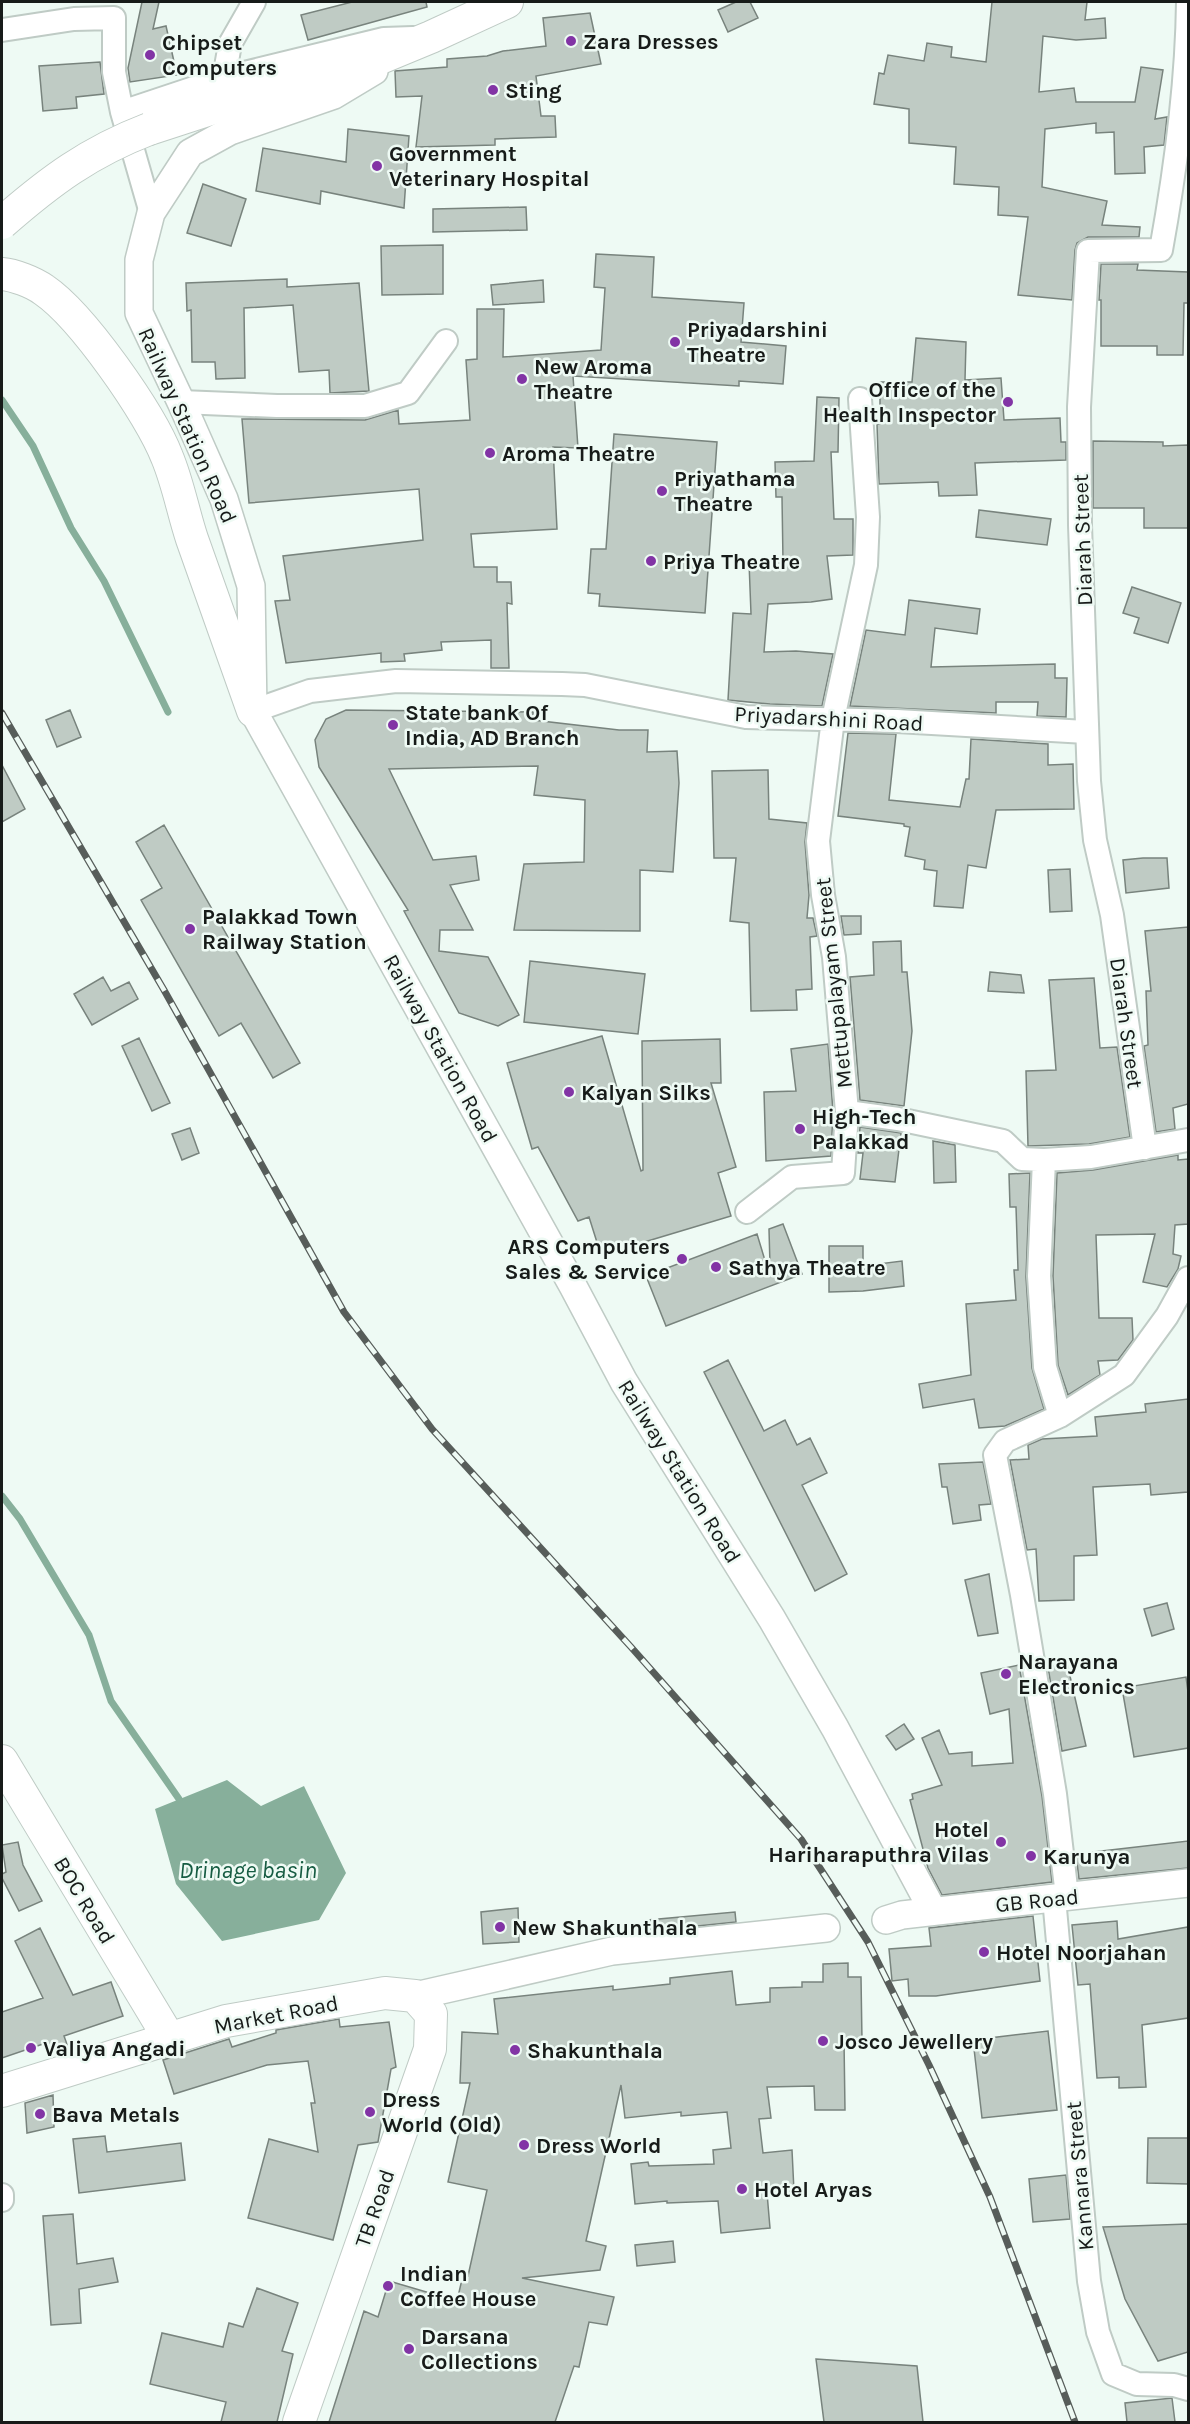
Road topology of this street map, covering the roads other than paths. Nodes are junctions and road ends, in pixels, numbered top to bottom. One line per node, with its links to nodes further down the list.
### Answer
1 (254, 2): 9 (street)
2 (507, 2): 6 (main road)
3 (1188, 2): 8 (street, Diarah Street)
4 (116, 10): 5 (street); 10 (street)
5 (2, 30)
6 (431, 38): 7 (main road); 9 (street)
7 (393, 51): 11 (street, Railway Station Road); 12 (main road, bridge)
8 (1188, 53): 19 (street, Diarah Street)
9 (224, 78): 10 (street)
10 (122, 112): 11 (street)
11 (151, 213): 16 (street, Railway Station Road)
12 (2, 223)
13 (2, 274): 17 (main road)
14 (446, 342): 16 (street)
15 (860, 399): 18 (street, Mettupalayam Street)
16 (181, 402): 17 (street, Railway Station Road)
17 (253, 711): 18 (street, Priyadarshini Road); 30 (street, Railway Station Road)
18 (833, 719): 19 (street, Priyadarshini Road); 20 (street, Mettupalayam Street)
19 (1086, 732): 22 (street, Diarah Street)
20 (847, 1112): 23 (street, Mettupalayam Street); 24 (street)
21 (1188, 1140): 22 (street, Mettupalayam Street)
22 (1145, 1148): 23 (street, Mettupalayam Street)
23 (1044, 1160): 26 (street)
24 (747, 1212)
25 (1188, 1278): 26 (street, Kannara Street)
26 (1060, 1416): 29 (street, Kannara Street)
27 (4, 1771): 34 (main road, BOC Road)
28 (1188, 1883): 29 (street, GB Road)
29 (1061, 1897): 30 (street, GB Road); 36 (street, Kannara Street)
30 (933, 1911): 31 (street, GB Road)
31 (886, 1920)
32 (826, 1928): 33 (street)
33 (415, 1996): 34 (main road, Market Road); 37 (main road, TB Road)
34 (169, 2038): 35 (main road, Market Road)
35 (2, 2091)
36 (1188, 2389)
37 (299, 2422)

